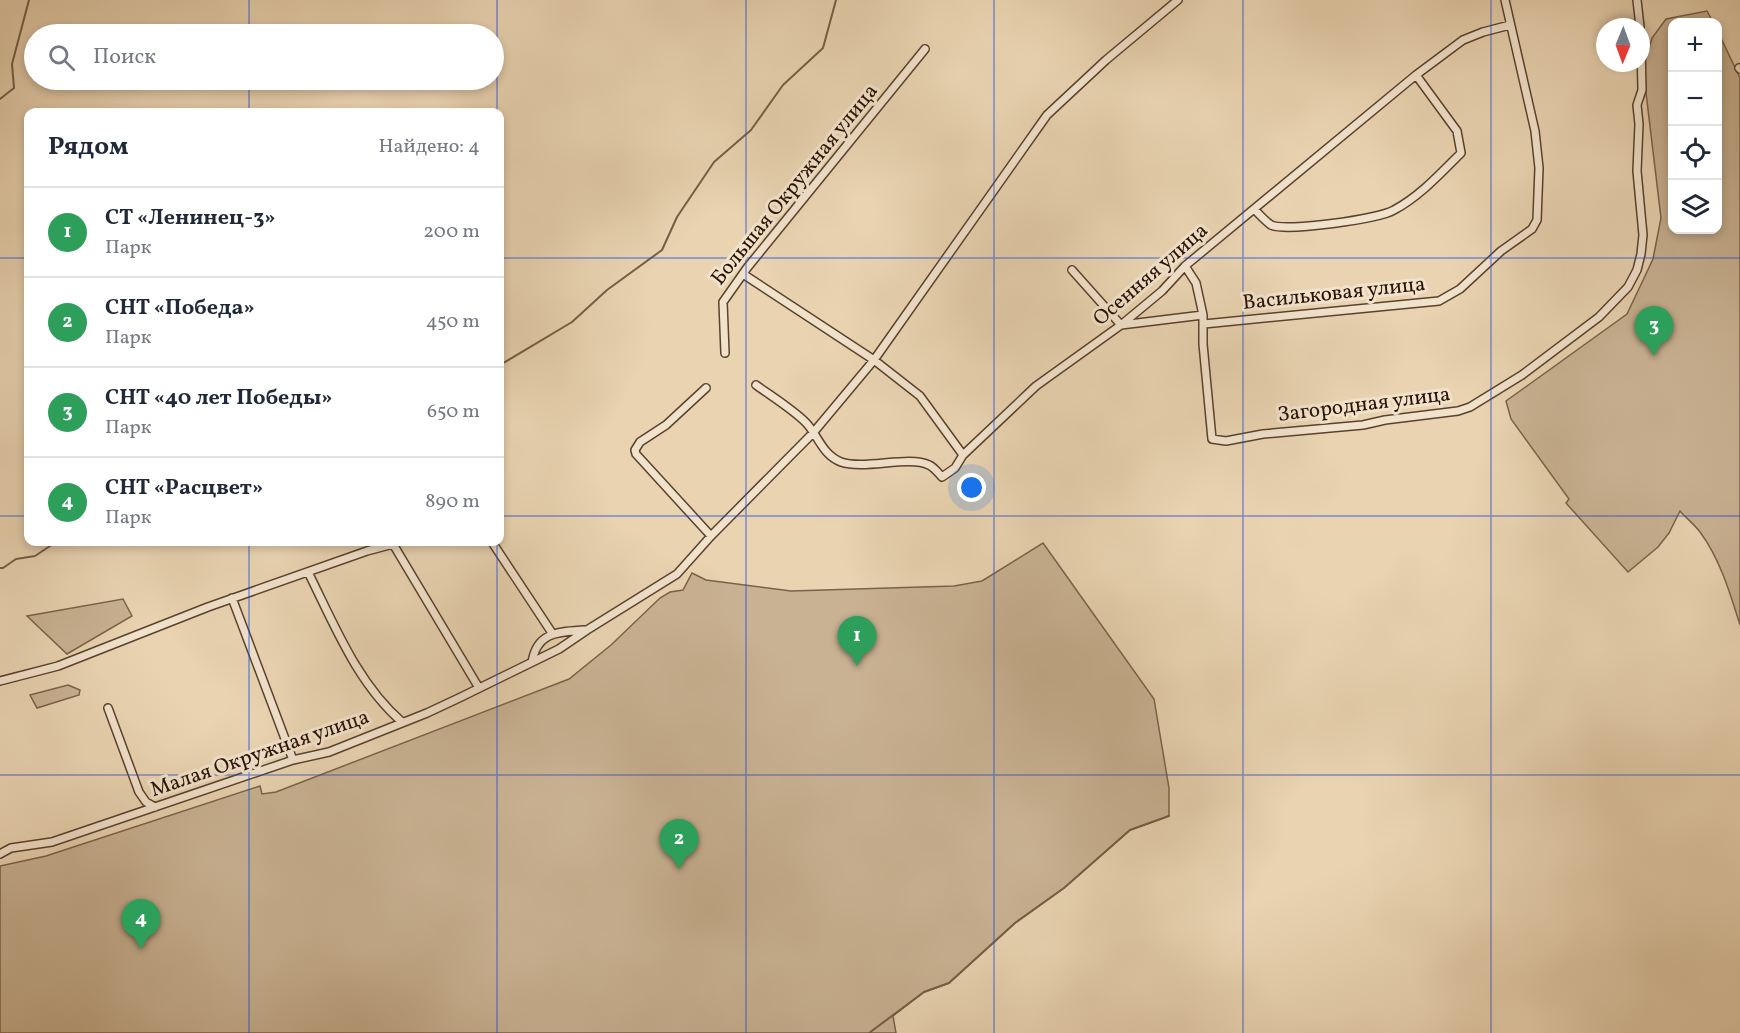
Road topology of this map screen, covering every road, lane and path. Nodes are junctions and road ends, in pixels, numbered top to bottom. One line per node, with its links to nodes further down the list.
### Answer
1 (1178, 0): 17 (street, Малая Окружная улица)
2 (1504, 0): 5 (street, Васильковая улица)
3 (1637, 0): 4 (street)
4 (1639, 18)
5 (1510, 25): 8 (street, Осенняя улица); 14 (street, Васильковая улица)
6 (925, 49): 12 (street, Большая Окружная улица)
7 (1642, 72): 14 (street, Загородная улица)
8 (1416, 75): 9 (street, Осенняя улица); 9 (street)
9 (1254, 209): 10 (street, Осенняя улица)
10 (1185, 266): 13 (street); 15 (street, Осенняя улица)
11 (1072, 270): 15 (street)
12 (743, 274): 16 (street, Большая Окружная улица); 17 (street)
13 (1203, 315): 14 (street); 15 (street)
14 (1204, 324)
15 (1121, 325): 21 (street, Осенняя улица)
16 (725, 353)
17 (874, 360): 20 (street, Малая Окружная улица); 21 (street)
18 (756, 385): 20 (street)
19 (706, 388): 22 (street)
20 (813, 433): 21 (street, Осенняя улица); 22 (street, Малая Окружная улица)
21 (963, 455)
22 (711, 536): 28 (street, Малая Окружная улица)
23 (387, 546): 26 (street)
24 (394, 546): 32 (street)
25 (495, 546): 29 (street)
26 (308, 572): 27 (street); 34 (street)
27 (232, 598): 31 (street); 35 (street)
28 (587, 630): 29 (street); 30 (street, Малая Окружная улица)
29 (552, 633): 30 (street)
30 (532, 662): 32 (street, Малая Окружная улица)
31 (0, 681)
32 (479, 688): 34 (street, Малая Окружная улица)
33 (108, 708): 36 (street)
34 (402, 722): 35 (street, Малая Окружная улица)
35 (293, 760): 36 (street, Малая Окружная улица)
36 (155, 807): 37 (street, Малая Окружная улица)
37 (0, 854)

